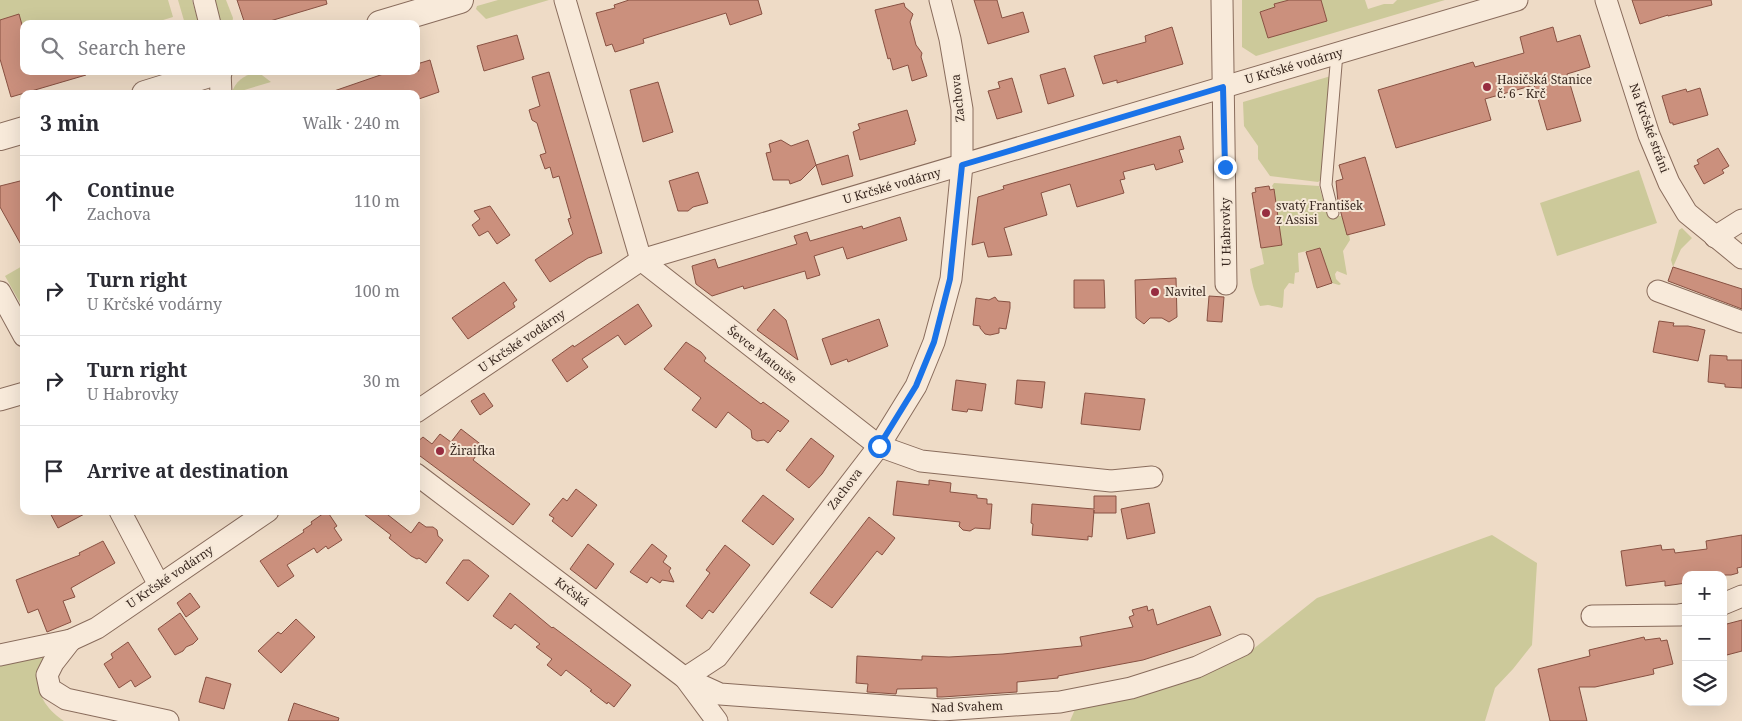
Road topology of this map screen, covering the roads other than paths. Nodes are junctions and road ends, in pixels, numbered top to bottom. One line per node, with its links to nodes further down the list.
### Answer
1 (204, 0): 8 (street)
2 (460, 0): 9 (street)
3 (565, 0): 23 (street)
4 (940, 0): 18 (street, Zachova)
5 (1222, 0): 13 (street, U Habrovky)
6 (1517, 0): 10 (street, U Krčské vodárny)
7 (1606, 0): 21 (street, Na Krčské stráni)
8 (209, 20)
9 (393, 20)
10 (1337, 54): 13 (street, U Krčské vodárny); 19 (lane)
11 (206, 75): 14 (street)
12 (219, 75): 15 (street)
13 (1223, 87): 18 (street, U Krčské vodárny); 24 (street, U Habrovky)
14 (158, 90)
15 (221, 90)
16 (20, 131): 17 (street)
17 (0, 137)
18 (962, 165): 23 (street, U Krčské vodárny); 32 (street, Zachova)
19 (1333, 213)
20 (1742, 220): 21 (street)
21 (1715, 237): 22 (street, Na Krčské stráni)
22 (1742, 258)
23 (641, 260): 31 (street, U Krčské vodárny); 32 (street, Ševce Matouše)
24 (1226, 284)
25 (1658, 291): 27 (street)
26 (0, 292): 28 (street)
27 (1742, 322)
28 (20, 329)
29 (20, 394): 30 (street)
30 (0, 400)
31 (420, 409)
32 (879, 446): 34 (street, Ševce Matouše); 45 (street, Zachova)
33 (420, 477): 45 (street, Krčská)
34 (1152, 477)
35 (122, 515): 37 (street)
36 (262, 515): 37 (street, U Krčské vodárny)
37 (159, 585): 42 (street, U Krčské vodárny)
38 (1742, 596): 39 (street)
39 (1727, 602)
40 (1682, 615): 41 (street)
41 (1592, 616)
42 (71, 640): 44 (street); 47 (street)
43 (1243, 645): 46 (street, Nad Svahem)
44 (0, 655)
45 (685, 678): 46 (street, Nad Svahem); 48 (street, Krčská)
46 (1060, 711)
47 (168, 721)
48 (717, 721)

